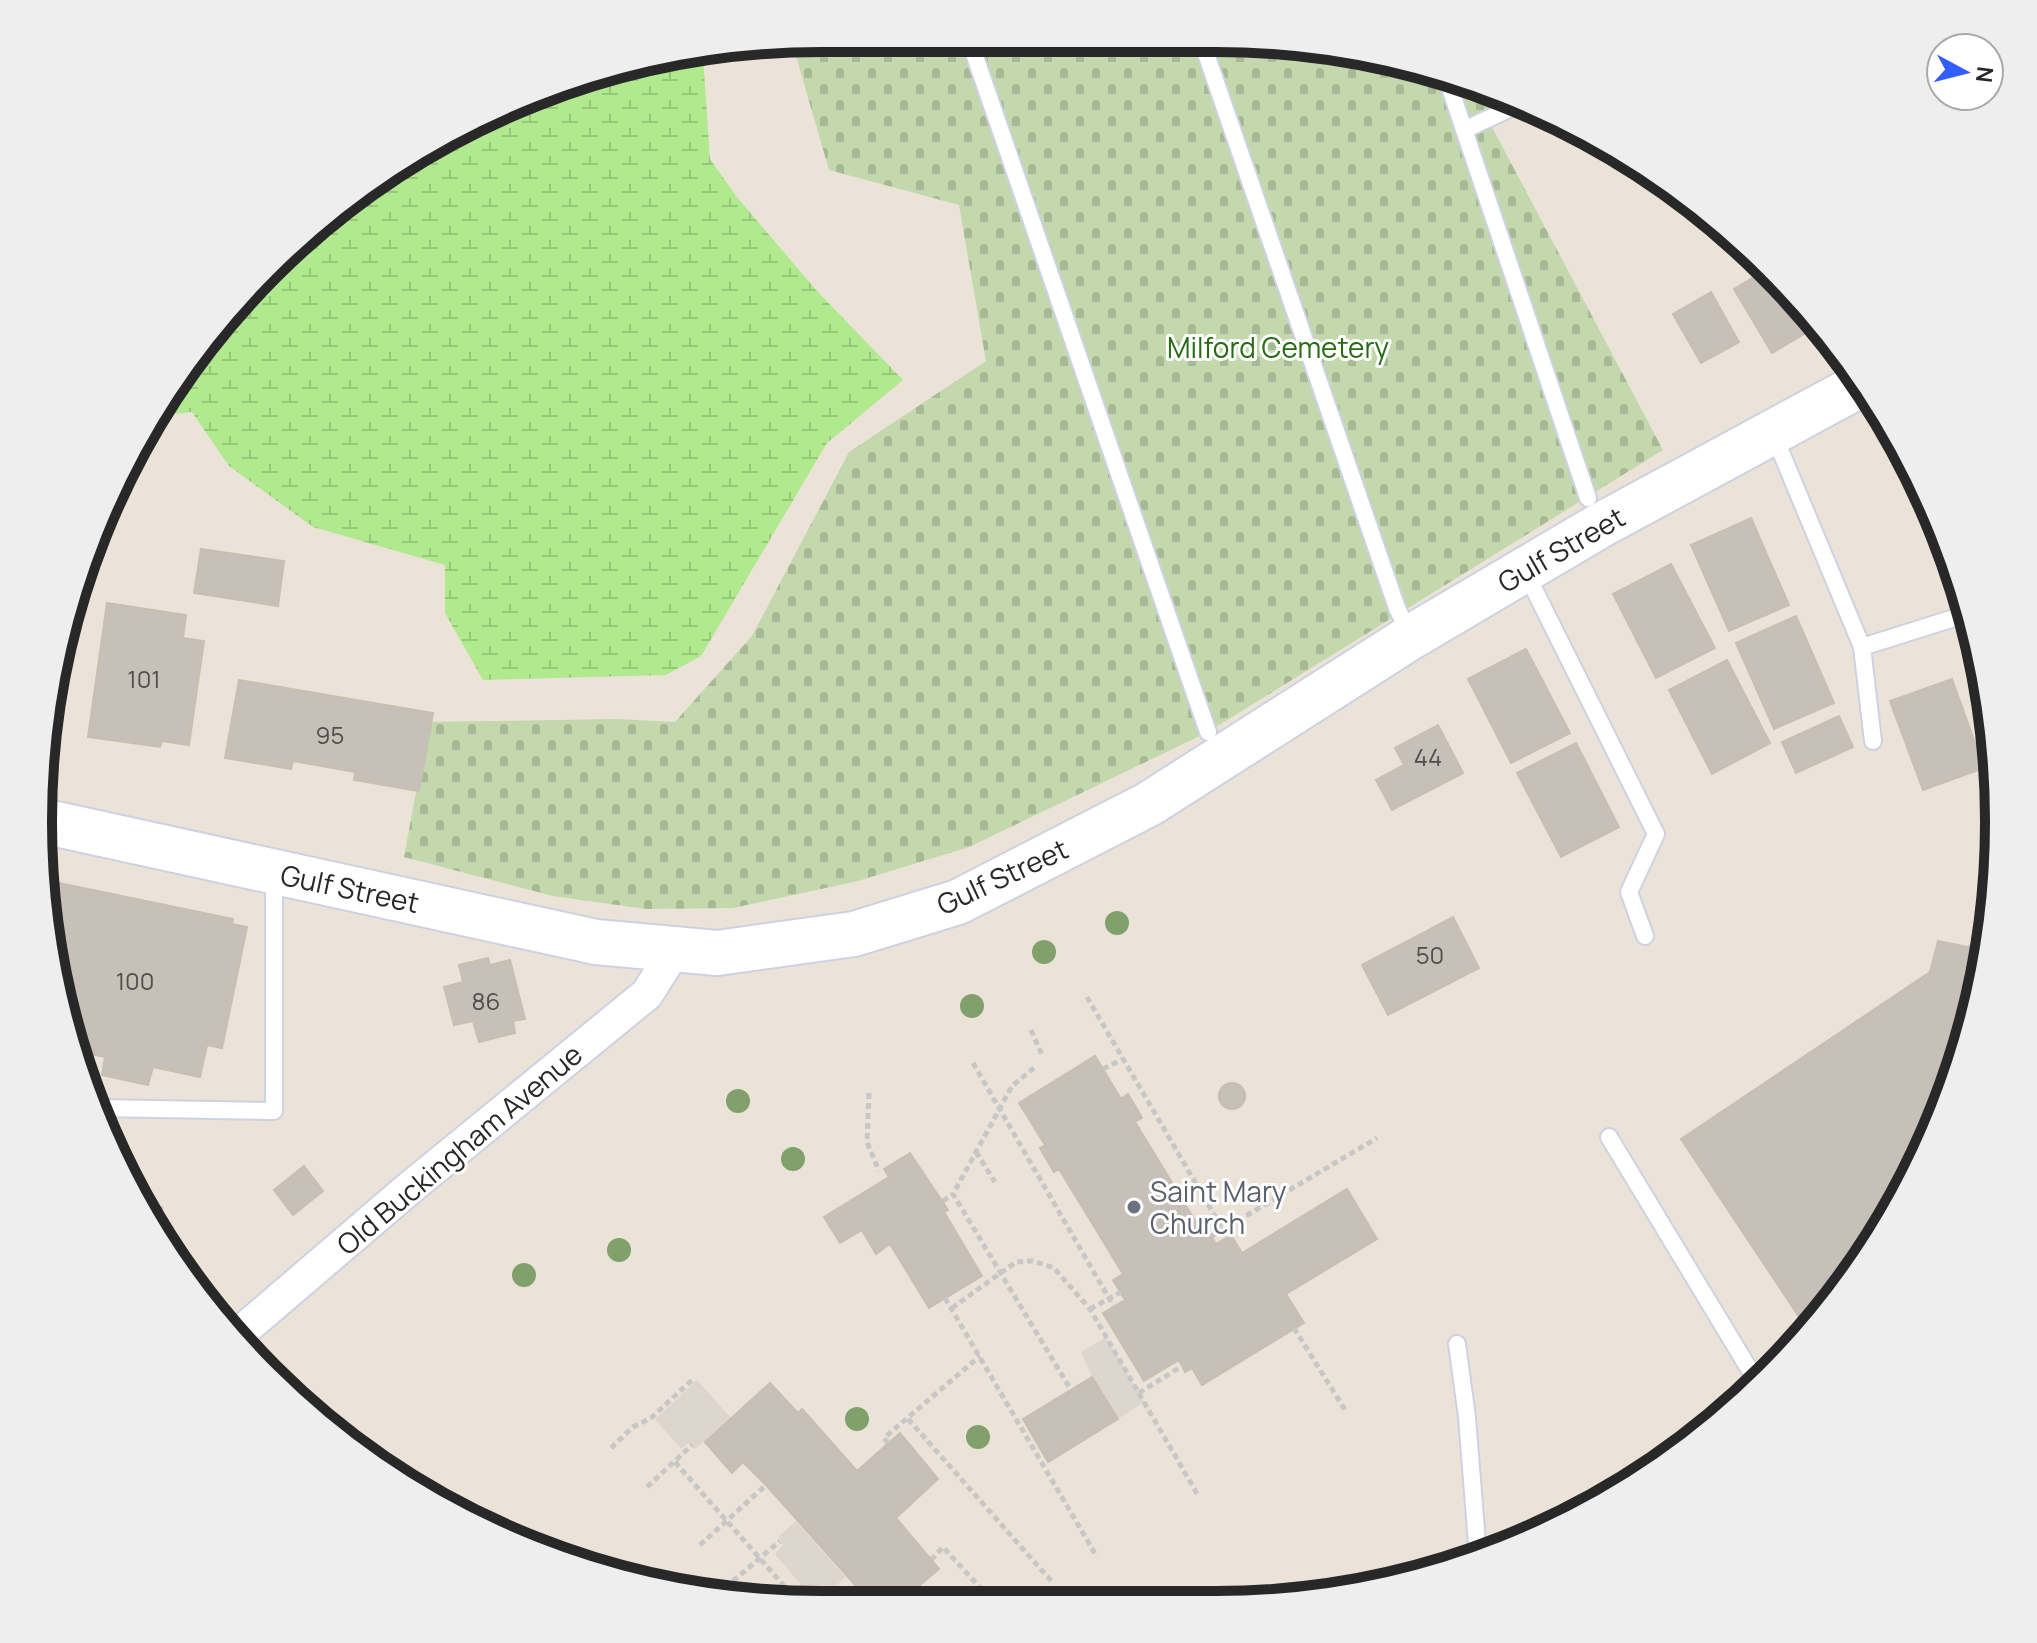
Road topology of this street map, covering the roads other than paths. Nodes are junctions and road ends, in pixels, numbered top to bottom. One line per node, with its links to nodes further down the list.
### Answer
1 (973, 52): 13 (lane)
2 (1205, 52): 11 (lane)
3 (1450, 89): 5 (lane)
4 (1507, 110): 5 (lane)
5 (1464, 130): 8 (lane)
6 (1852, 389): 7 (street, Gulf Street)
7 (1773, 432): 9 (street, Gulf Street); 12 (lane)
8 (1588, 498)
9 (1525, 570): 11 (street, Gulf Street); 17 (lane)
10 (1957, 617): 12 (lane)
11 (1411, 637): 18 (street, Gulf Street)
12 (1862, 647): 14 (lane)
13 (1208, 732)
14 (1873, 741)
15 (52, 823): 16 (street, Gulf Street)
16 (274, 872): 18 (street, Gulf Street); 19 (lane)
17 (1645, 936)
18 (674, 951): 21 (street, Old Buckingham Avenue)
19 (108, 1108)
20 (1609, 1137): 23 (lane)
21 (244, 1330)
22 (1457, 1344): 24 (lane)
23 (1752, 1373)
24 (1477, 1545)

